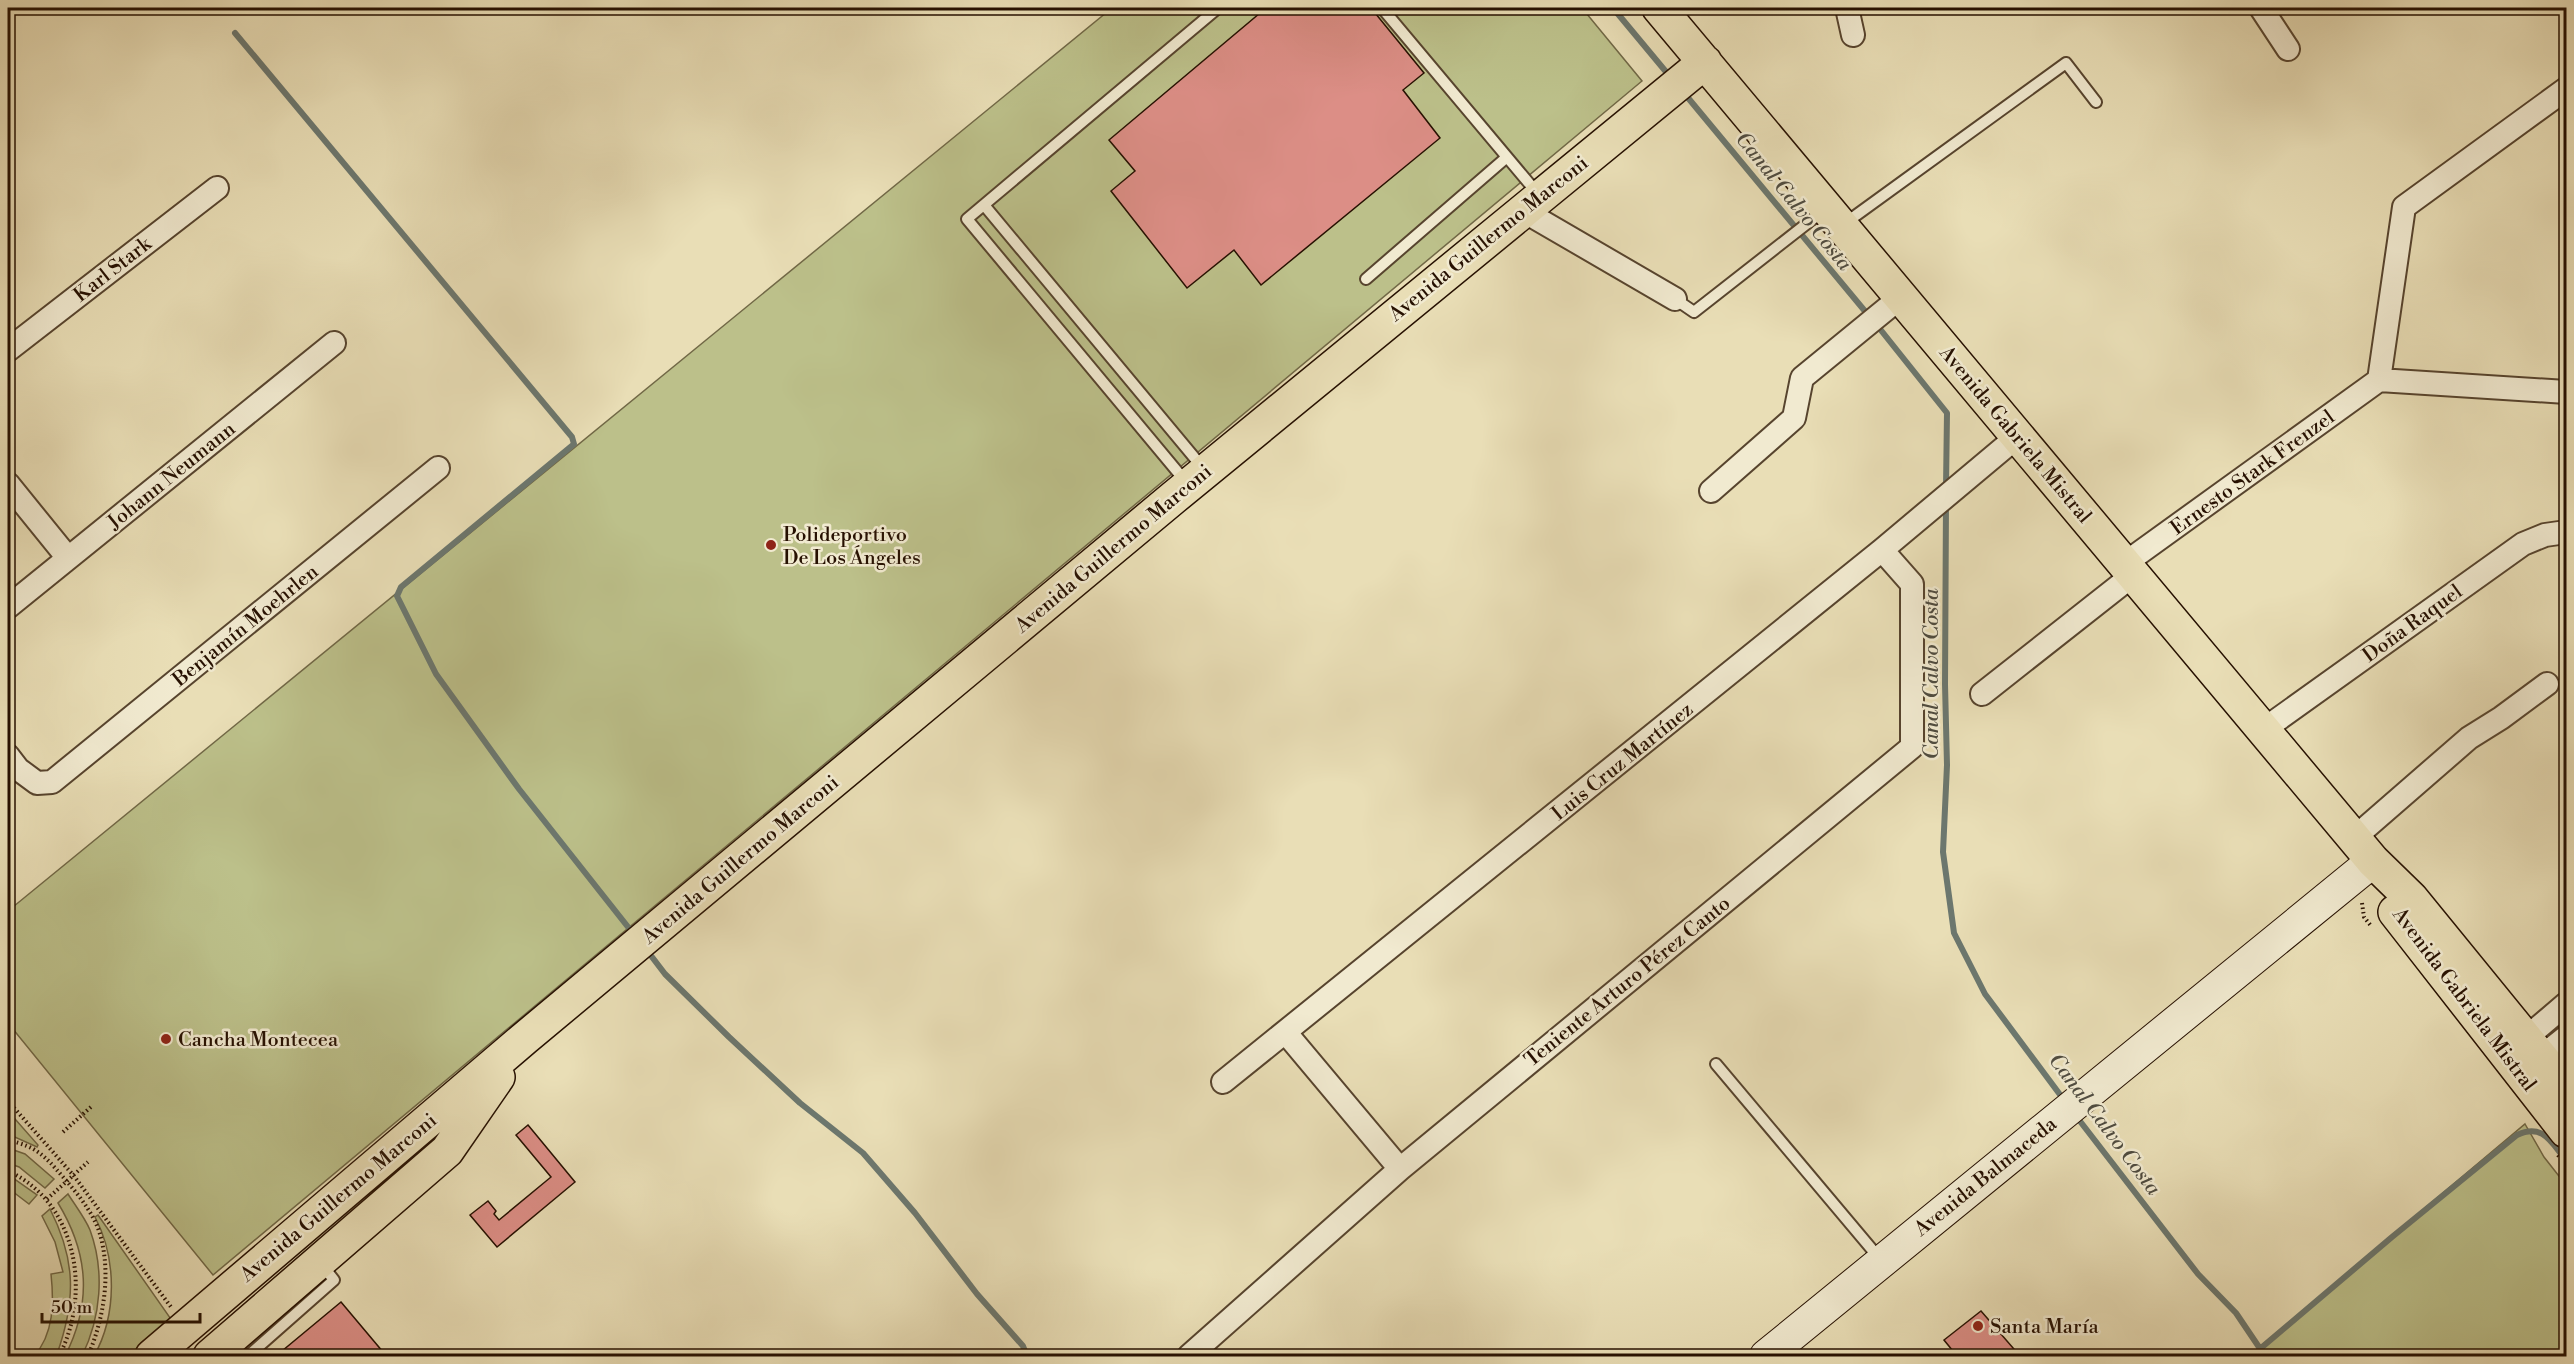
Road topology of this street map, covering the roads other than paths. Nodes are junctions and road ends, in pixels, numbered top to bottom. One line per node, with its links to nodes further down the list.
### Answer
1 (1218, 8): 14 (lane)
2 (1382, 8): 11 (lane)
3 (1659, 8): 8 (main road, Avenida Gabriela Mistral)
4 (1847, 8): 6 (street)
5 (2261, 8): 7 (street)
6 (1853, 35)
7 (2288, 49)
8 (1687, 75): 13 (main road, Avenida Guillermo Marconi); 15 (main road, Avenida Gabriela Mistral)
9 (2566, 89): 21 (street)
10 (2096, 102): 15 (lane)
11 (1507, 157): 13 (lane); 16 (lane)
12 (217, 188): 20 (street, Karl Stark)
13 (1531, 203): 17 (street); 25 (main road, Avenida Guillermo Marconi)
14 (984, 205): 25 (lane); 25 (lane)
15 (1826, 218): 17 (lane); 18 (main road, Avenida Gabriela Mistral)
16 (1366, 279)
17 (1675, 299)
18 (1892, 304): 23 (main road, Avenida Gabriela Mistral); 27 (street)
19 (334, 344): 30 (street, Johann Neumann)
20 (8, 350)
21 (2379, 380): 22 (street); 31 (street, Ernesto Stark Frenzel)
22 (2566, 392)
23 (2018, 436): 29 (street, Luis Cruz Martínez); 31 (main road, Avenida Gabriela Mistral)
24 (438, 468): 36 (street, Benjamín Moehrlen)
25 (1197, 478): 41 (main road, Avenida Guillermo Marconi)
26 (8, 484): 30 (street)
27 (1711, 490)
28 (2566, 532): 35 (street, Doña Raquel)
29 (1882, 550): 39 (street, Luis Cruz Martínez); 47 (street, Teniente Arturo Pérez Canto)
30 (68, 558): 32 (street, Johann Neumann)
31 (2129, 569): 34 (street); 35 (main road, Avenida Gabriela Mistral)
32 (8, 607)
33 (2547, 684): 37 (street)
34 (1982, 694)
35 (2263, 730): 37 (main road, Avenida Gabriela Mistral)
36 (8, 756)
37 (2363, 850): 42 (main road, Avenida Gabriela Mistral); 46 (main road, Avenida Gabriela Mistral); 50 (main road, Avenida Balmaceda)
38 (2566, 1004): 42 (street)
39 (1286, 1033): 44 (street, Luis Cruz Martínez); 47 (street)
40 (2566, 1037): 42 (street)
41 (525, 1038): 48 (main road, Avenida Guillermo Marconi); 49 (main road, Avenida Guillermo Marconi)
42 (2534, 1047): 45 (main road, Avenida Gabriela Mistral)
43 (1716, 1064): 50 (lane)
44 (1223, 1082)
45 (2566, 1088)
46 (2563, 1144)
47 (1400, 1169): 54 (street, Teniente Arturo Pérez Canto)
48 (296, 1233): 49 (main road); 51 (main road, Avenida Guillermo Marconi)
49 (321, 1262): 52 (main road, Avenida Guillermo Marconi); 53 (lane)
50 (1882, 1262): 55 (main road, Avenida Balmaceda)
51 (169, 1342)
52 (210, 1356)
53 (248, 1356)
54 (1189, 1356)
55 (1766, 1356)

